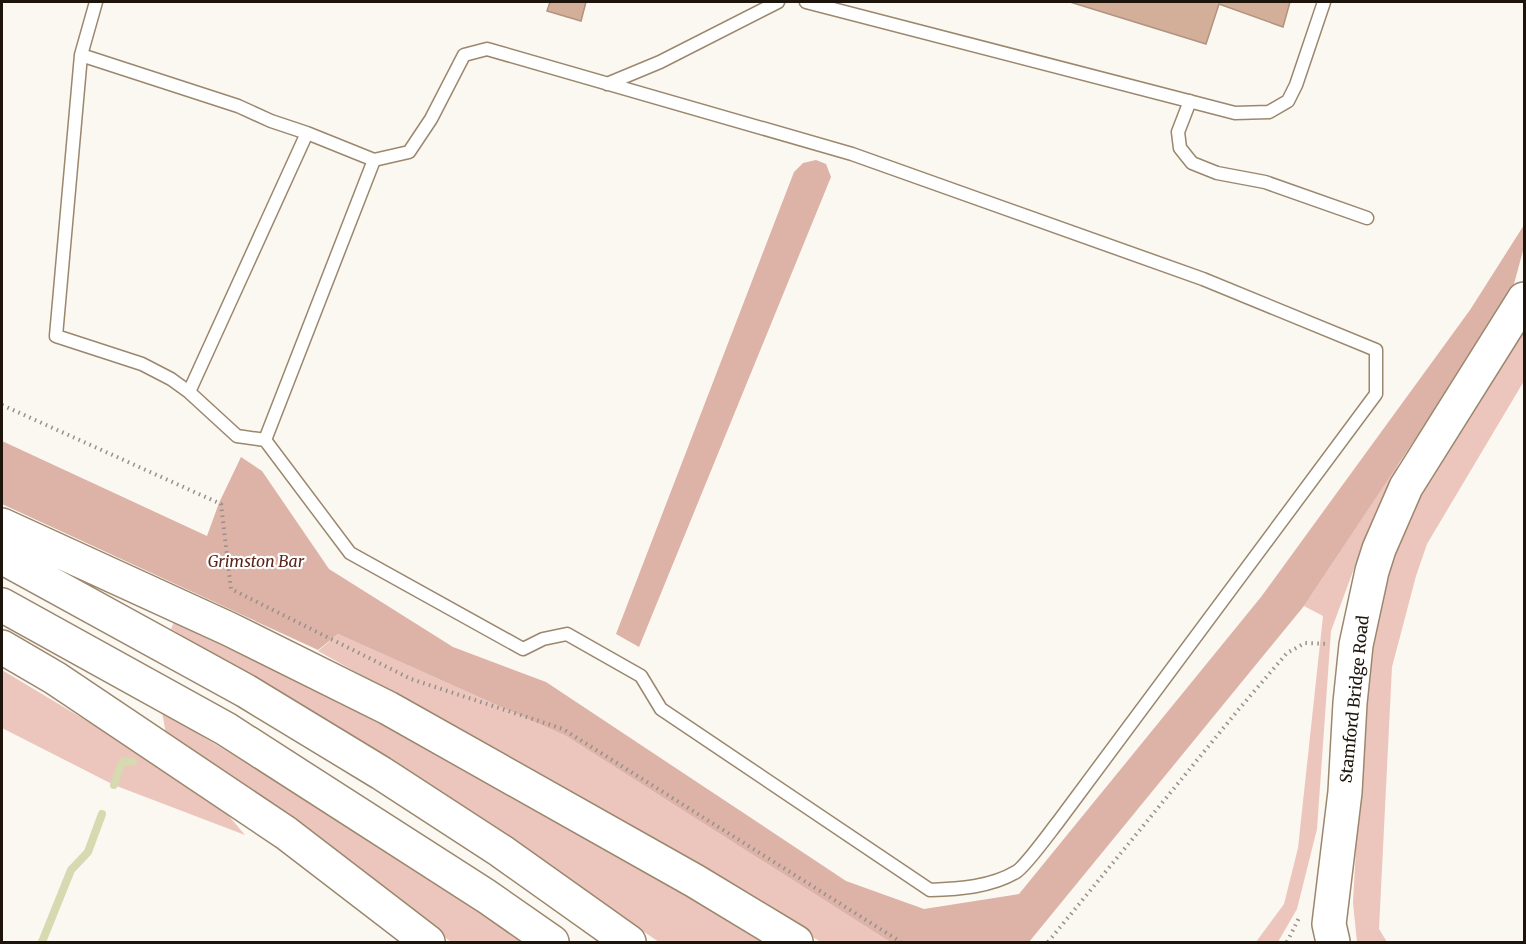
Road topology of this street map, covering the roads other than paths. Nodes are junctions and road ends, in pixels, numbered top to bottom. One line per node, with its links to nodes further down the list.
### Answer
1 (96, 2): 5 (lane)
2 (778, 2): 6 (lane)
3 (806, 2): 7 (lane)
4 (1324, 2): 7 (lane)
5 (81, 55): 8 (lane); 12 (lane)
6 (607, 84): 9 (lane); 13 (lane)
7 (1190, 101): 10 (lane)
8 (307, 133): 9 (lane); 12 (lane)
9 (374, 160): 13 (lane)
10 (1367, 219)
11 (1524, 299): 18 (highway, Stamford Bridge Road)
12 (189, 392): 13 (lane)
13 (265, 440)
14 (2, 525): 22 (highway)
15 (2, 557): 21 (highway)
16 (2, 605): 20 (highway)
17 (2, 647): 19 (highway)
18 (1326, 936)
19 (428, 942)
20 (552, 942)
21 (629, 942)
22 (796, 942)

